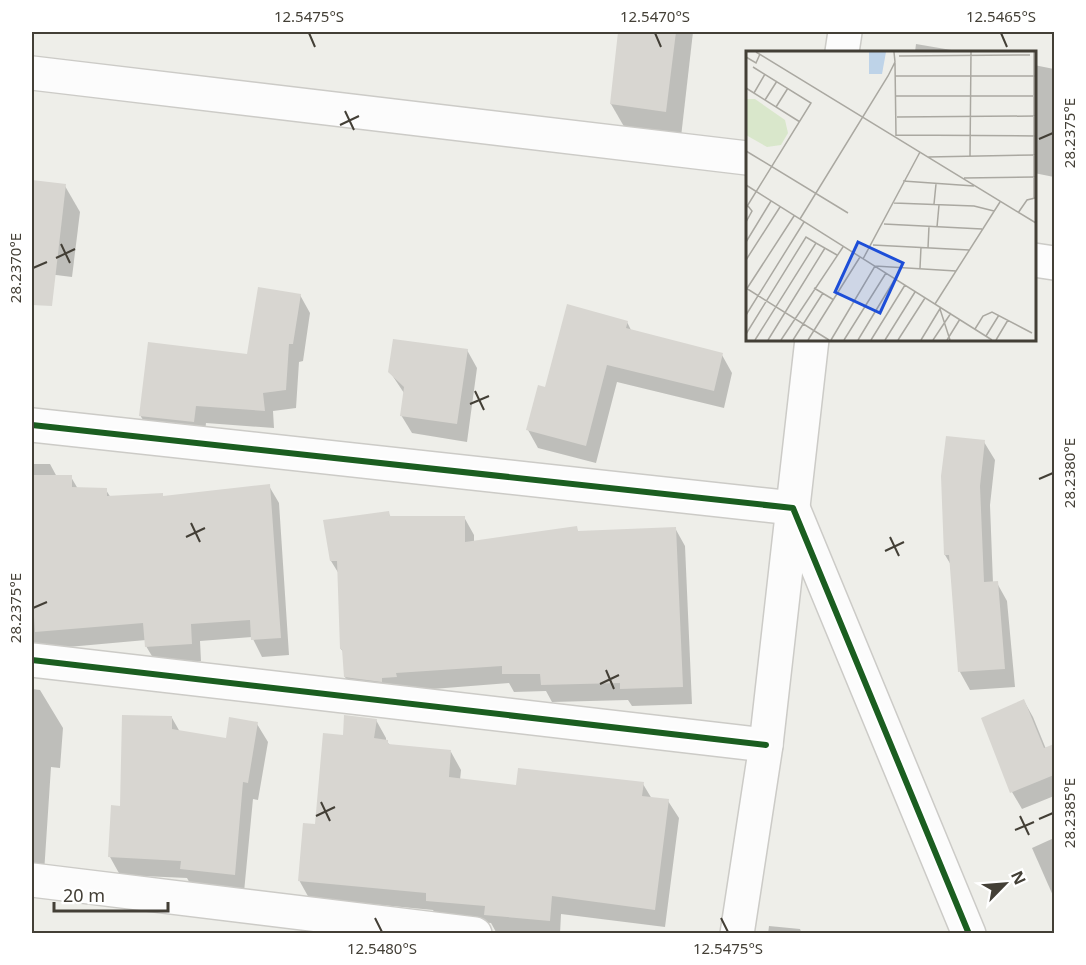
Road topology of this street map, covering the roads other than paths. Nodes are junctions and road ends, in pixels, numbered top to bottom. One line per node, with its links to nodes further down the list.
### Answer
1 (845, 32): 2 (street)
2 (842, 51)
3 (32, 73): 4 (street)
4 (746, 158)
5 (1035, 260): 6 (street)
6 (1054, 263)
7 (812, 340): 9 (street)
8 (32, 425): 9 (street)
9 (793, 508): 11 (street); 15 (street)
10 (32, 660): 11 (street)
11 (766, 745): 14 (street)
12 (32, 880): 13 (street)
13 (475, 933)
14 (737, 933)
15 (969, 933)

